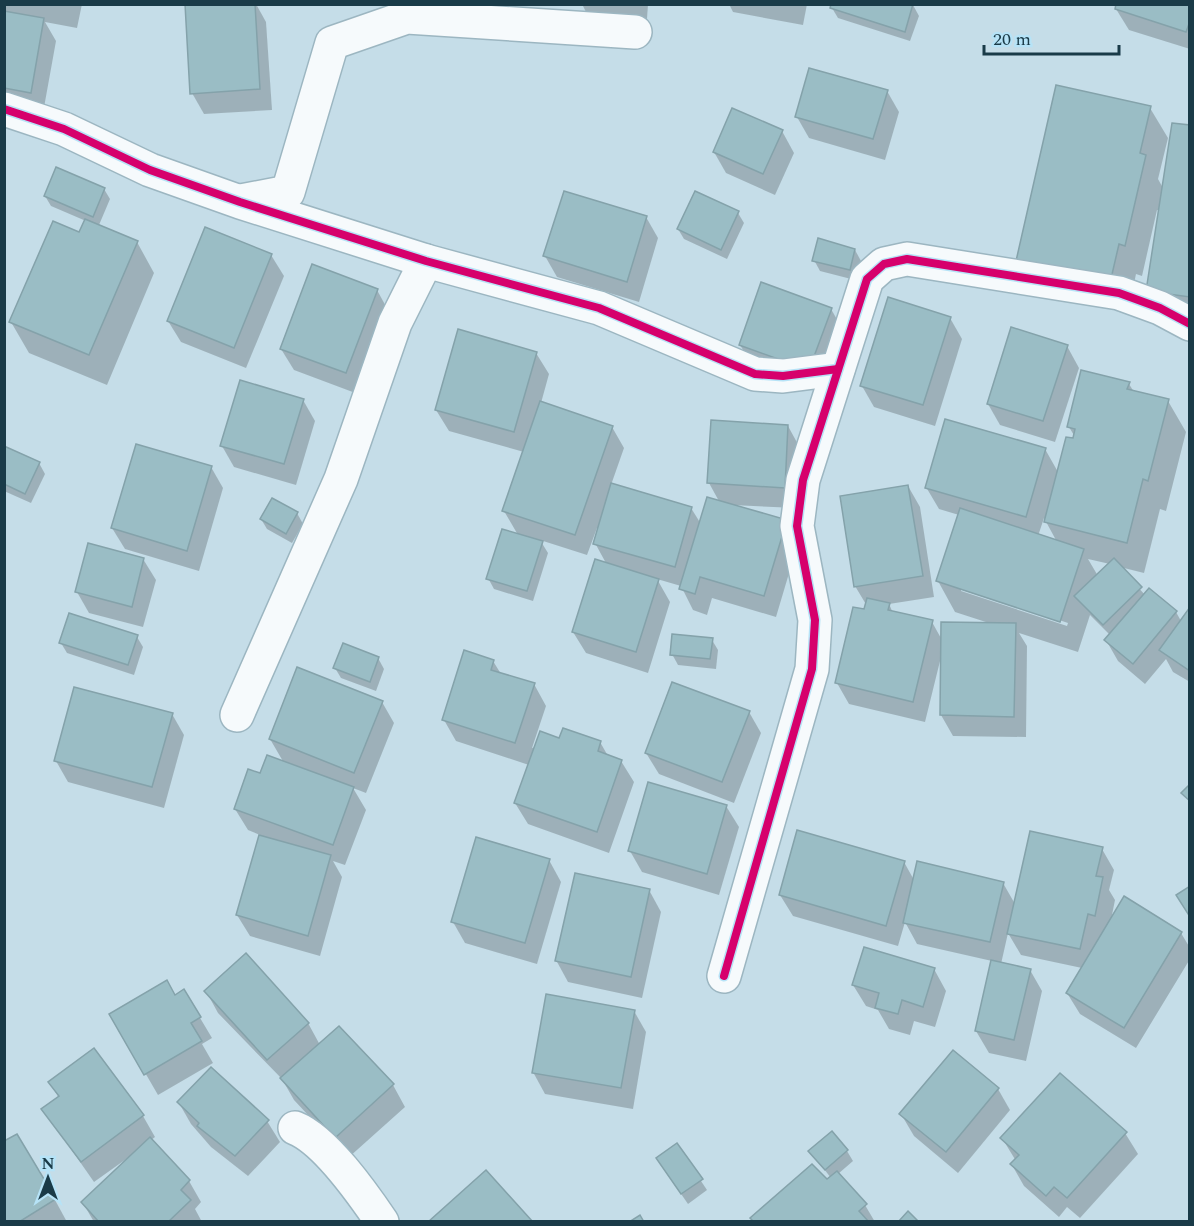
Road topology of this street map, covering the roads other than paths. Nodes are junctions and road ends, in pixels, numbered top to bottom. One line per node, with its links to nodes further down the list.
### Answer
1 (635, 32): 3 (street)
2 (4, 110): 3 (street)
3 (240, 202): 4 (street)
4 (426, 261): 6 (street); 7 (street)
5 (1190, 324): 6 (street)
6 (838, 369): 8 (street)
7 (237, 715)
8 (724, 976)
9 (295, 1128): 10 (street)
10 (381, 1221)

